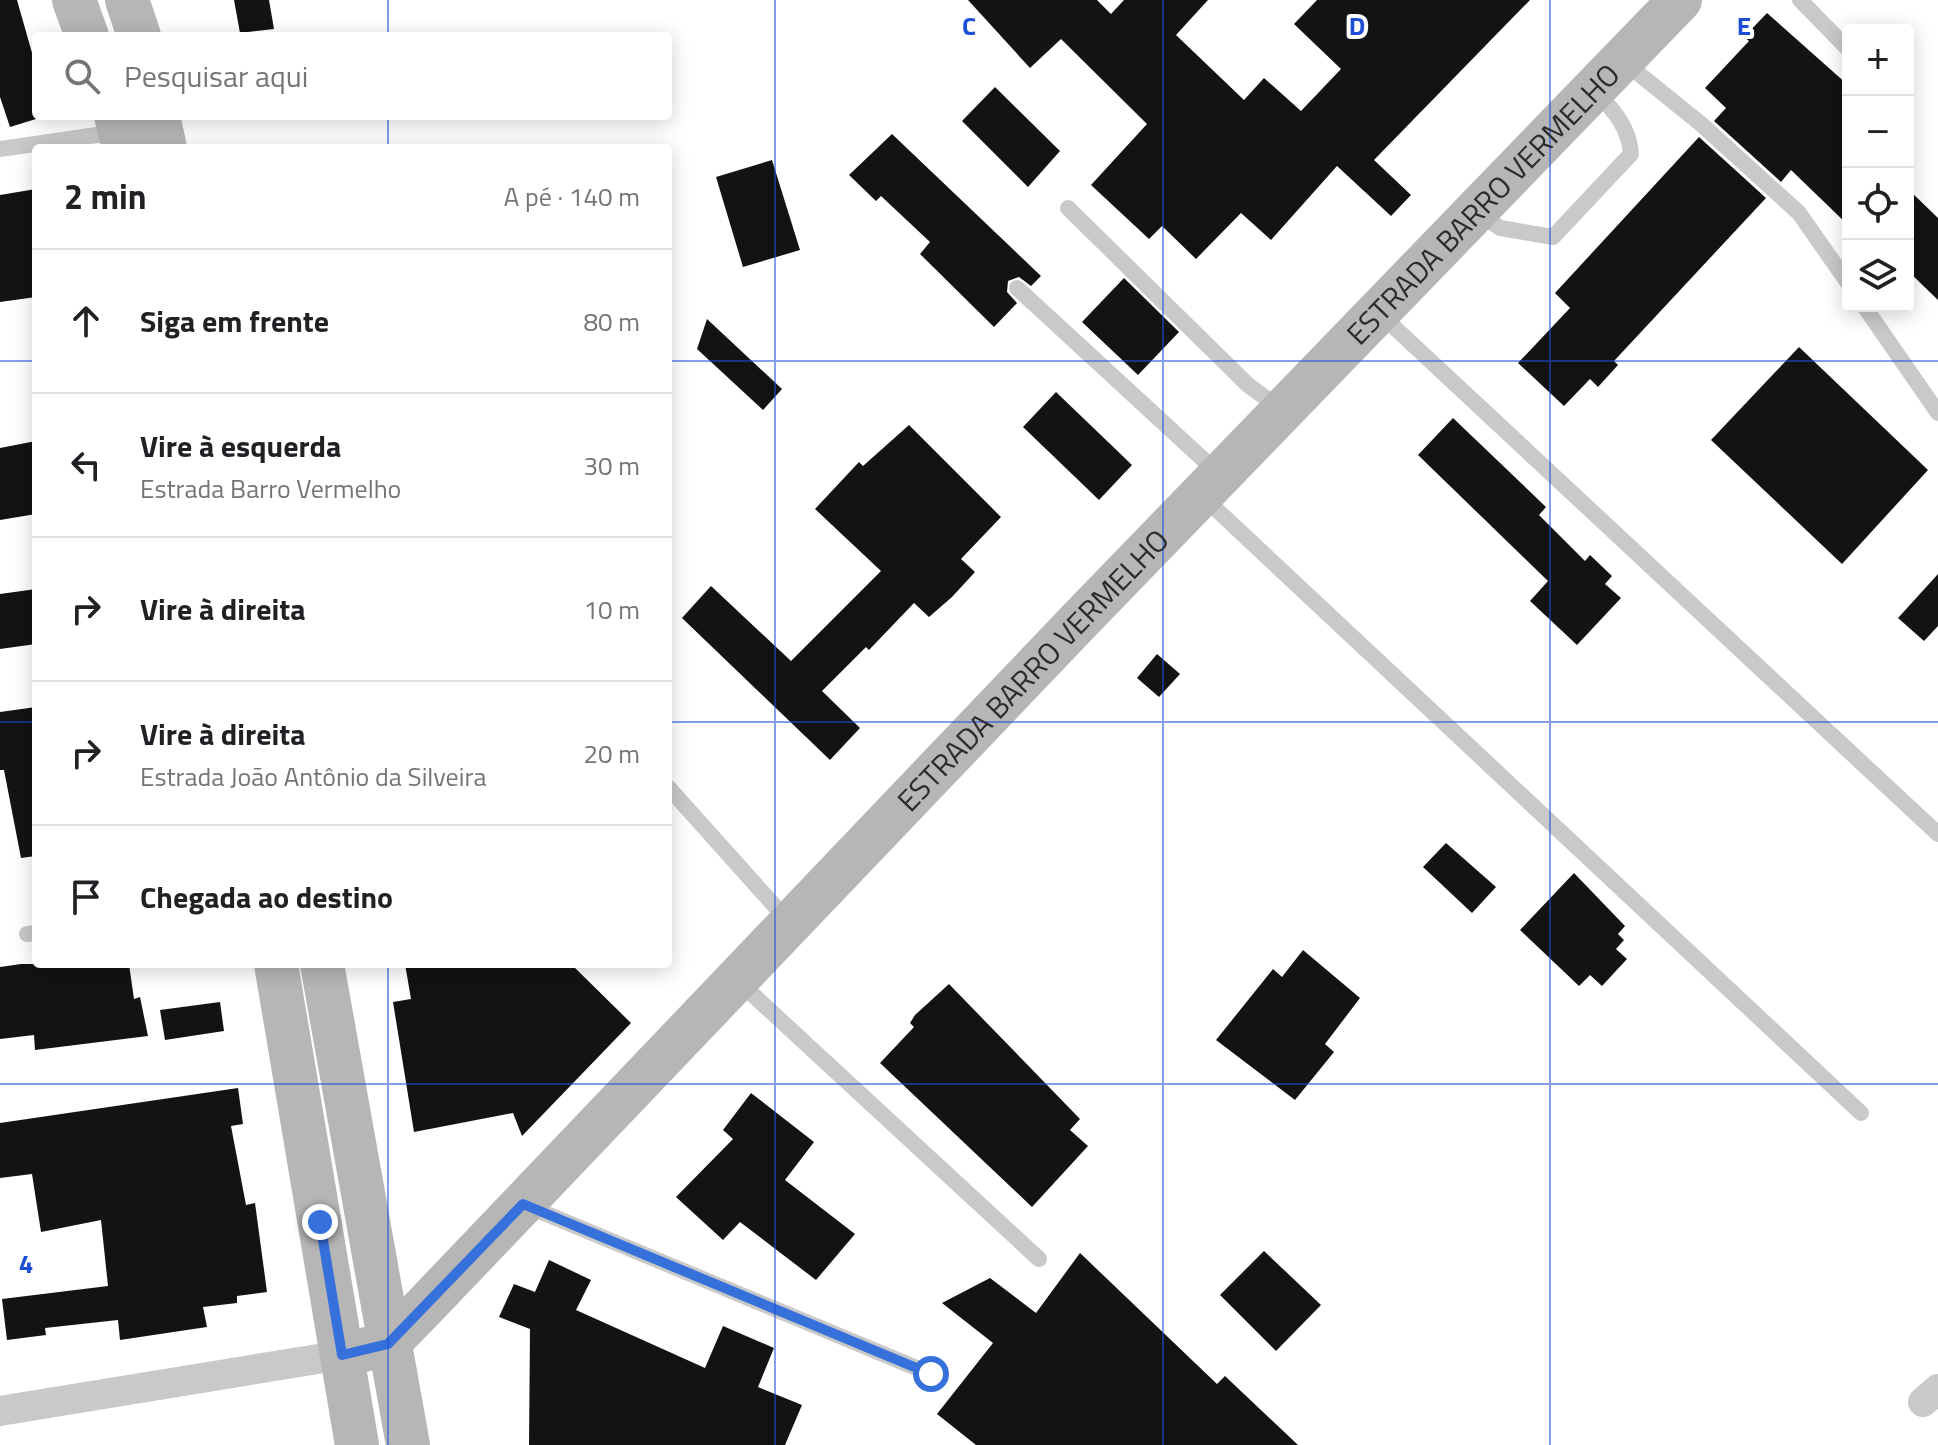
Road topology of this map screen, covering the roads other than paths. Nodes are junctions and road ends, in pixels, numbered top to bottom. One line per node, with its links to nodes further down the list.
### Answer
1 (74, 0): 5 (street)
2 (127, 0): 6 (street)
3 (1680, 0): 8 (street, ESTRADA BARRO VERMELHO)
4 (1800, 0): 7 (lane)
5 (86, 32)
6 (138, 32)
7 (1842, 43)
8 (1608, 74): 13 (street, ESTRADA BARRO VERMELHO); 13 (lane); 14 (lane)
9 (130, 128): 10 (street); 11 (lane)
10 (158, 144)
11 (0, 149)
12 (1068, 208): 18 (lane)
13 (1475, 211): 16 (street, ESTRADA BARRO VERMELHO)
14 (1842, 274)
15 (1017, 288): 20 (lane)
16 (1378, 312): 18 (street, ESTRADA BARRO VERMELHO); 22 (lane)
17 (1868, 312): 19 (lane)
18 (1282, 411): 20 (street, ESTRADA BARRO VERMELHO)
19 (1938, 413)
20 (1210, 485): 23 (street, ESTRADA BARRO VERMELHO); 27 (lane)
21 (672, 791): 23 (lane)
22 (1938, 834)
23 (790, 923): 26 (street, ESTRADA BARRO VERMELHO)
24 (277, 968): 31 (street)
25 (323, 968): 30 (street)
26 (736, 980): 28 (street, ESTRADA BARRO VERMELHO); 29 (lane)
27 (1861, 1113)
28 (523, 1204): 30 (street, ESTRADA BARRO VERMELHO); 32 (lane)
29 (1039, 1259)
30 (388, 1344): 31 (street); 35 (street)
31 (342, 1355): 33 (street); 34 (street)
32 (931, 1374)
33 (0, 1411)
34 (357, 1445)
35 (408, 1445)

